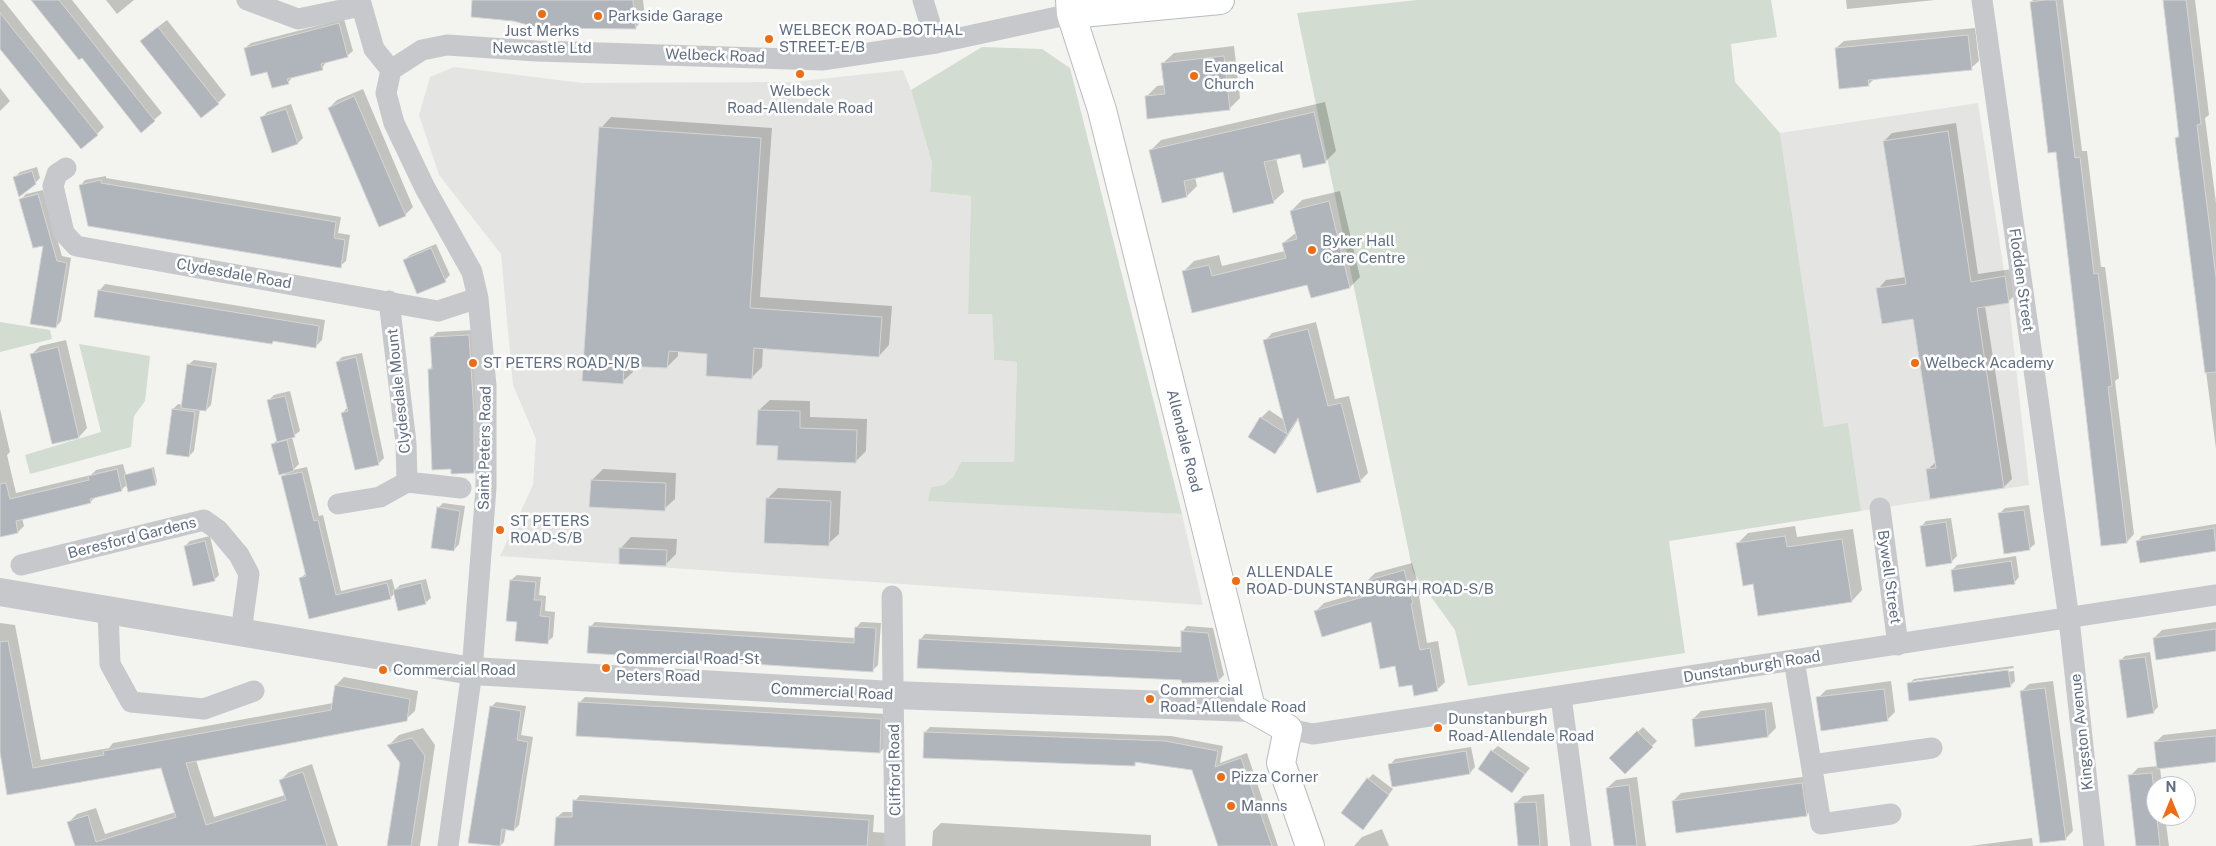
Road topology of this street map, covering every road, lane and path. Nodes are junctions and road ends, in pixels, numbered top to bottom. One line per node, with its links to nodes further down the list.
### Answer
1 (247, 0): 5 (street)
2 (923, 0): 7 (street)
3 (1220, 0): 6 (main road, Welbeck Road)
4 (1982, 0): 21 (street, Flodden Street)
5 (360, 3): 8 (street)
6 (1070, 7): 7 (street, Welbeck Road); 29 (main road, Allendale Road)
7 (936, 43): 8 (street, Welbeck Road)
8 (391, 70): 10 (street, Saint Peters Road)
9 (66, 168): 11 (street, Clydesdale Road)
10 (478, 298): 11 (street, Clydesdale Road); 25 (street, Saint Peters Road)
11 (389, 301): 12 (street, Clydesdale Mount)
12 (407, 482): 13 (street); 14 (street)
13 (461, 488)
14 (338, 504)
15 (1880, 508): 23 (street, Bywell Street)
16 (21, 565): 22 (street, Beresford Gardens)
17 (0, 592): 20 (street, Commercial Road)
18 (2216, 595): 21 (street, Dunstanburgh Road)
19 (892, 596): 27 (street, Clifford Road)
20 (108, 611): 22 (street, Commercial Road); 26 (street)
21 (2069, 619): 23 (street, Dunstanburgh Road); 38 (street, Kingston Avenue)
22 (241, 632): 25 (street, Commercial Road)
23 (1898, 645): 24 (street, Dunstanburgh Road)
24 (1794, 660): 28 (street, Dunstanburgh Road); 32 (street)
25 (472, 671): 27 (street, Commercial Road); 34 (street, Saint Peters Road)
26 (254, 692)
27 (893, 695): 29 (street, Commercial Road); 35 (street, Clifford Road)
28 (1560, 697): 30 (street, Dunstanburgh Road); 37 (street)
29 (1250, 708): 30 (main road)
30 (1288, 729): 36 (main road)
31 (1932, 748): 32 (street)
32 (1812, 765): 33 (street)
33 (1891, 814)
34 (448, 846)
35 (895, 846)
36 (1310, 846)
37 (1581, 846)
38 (2094, 846)

